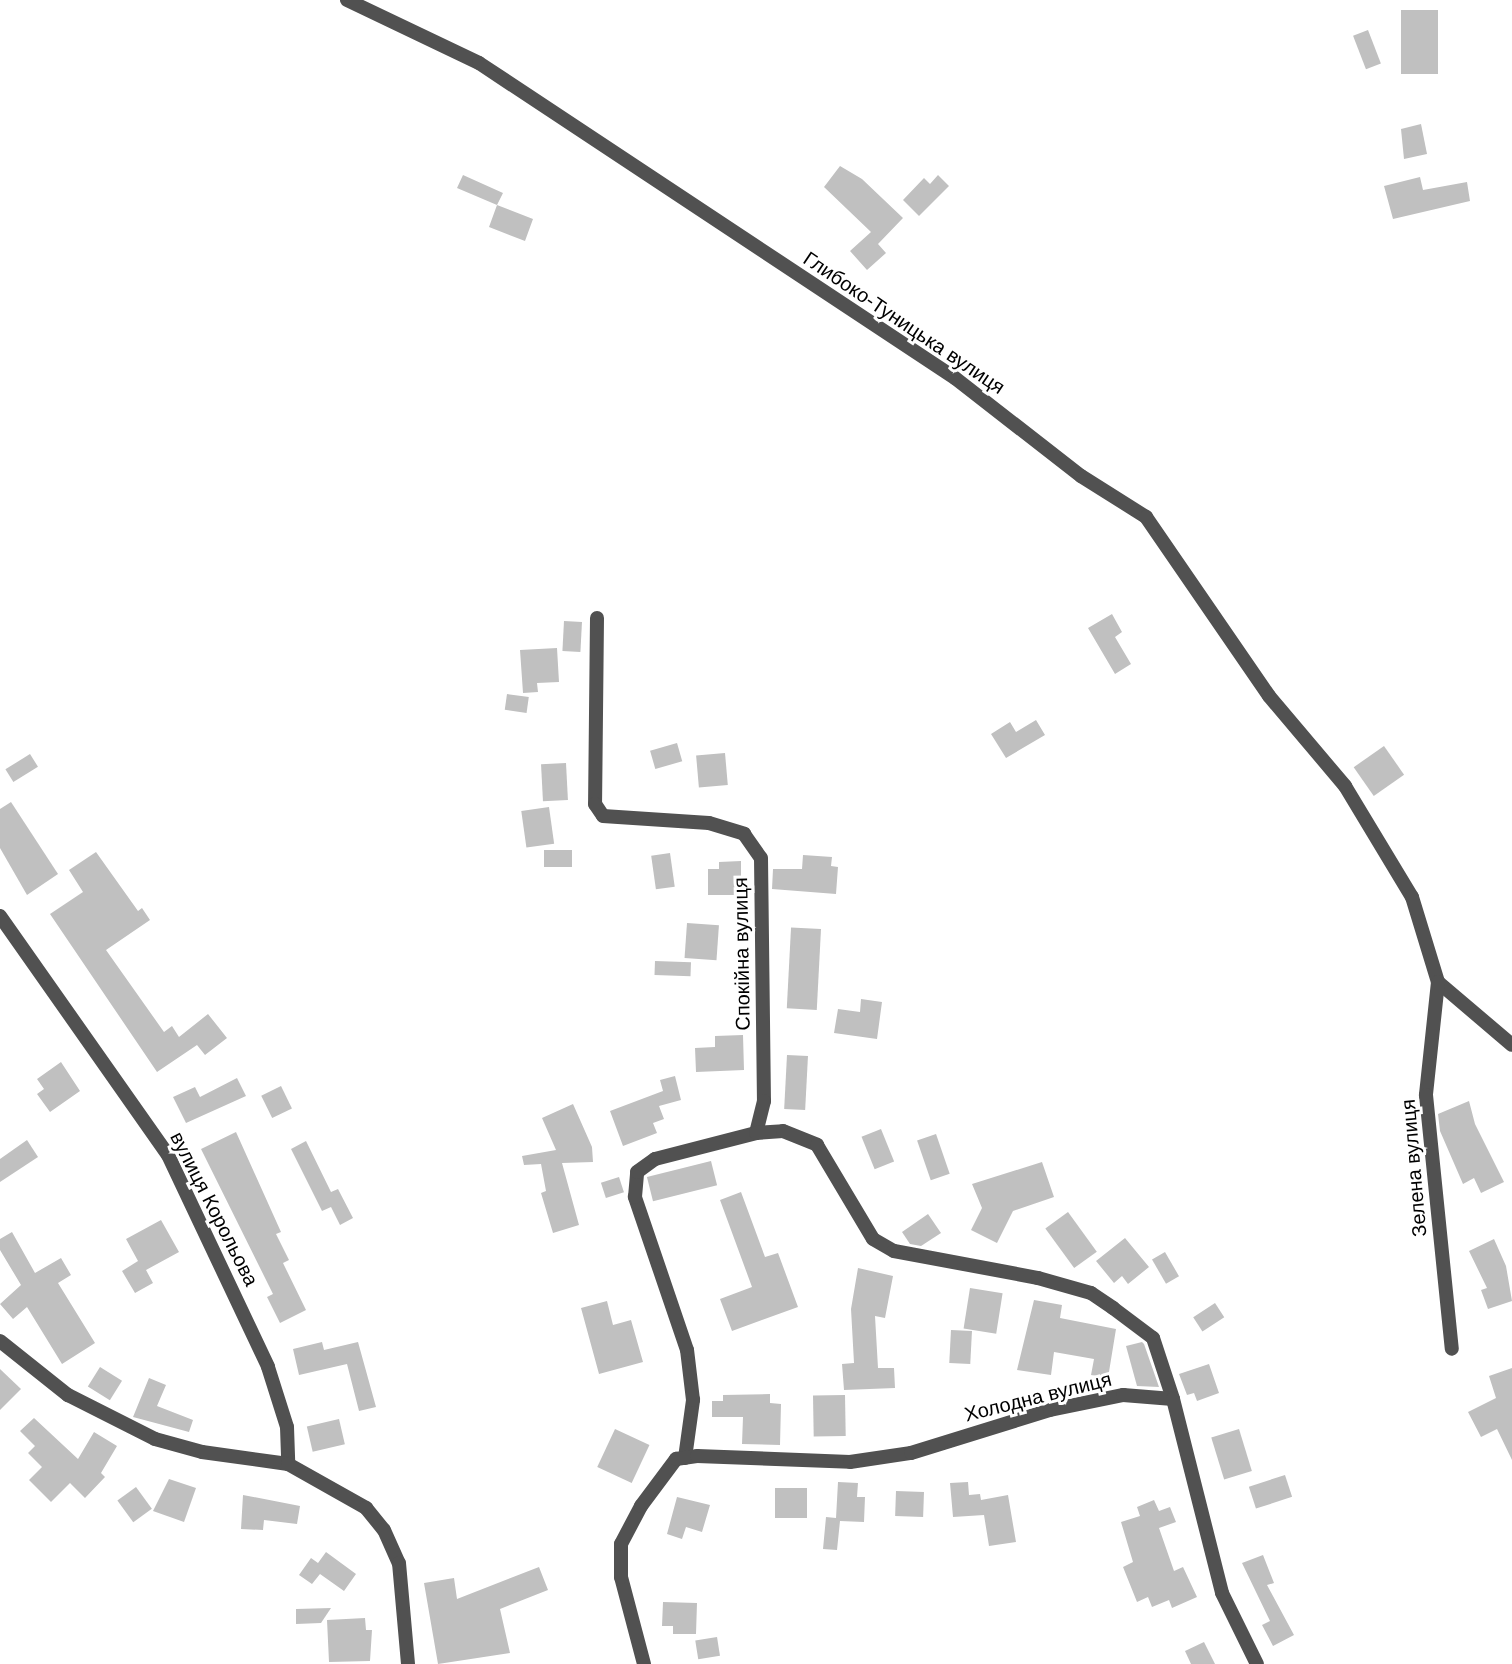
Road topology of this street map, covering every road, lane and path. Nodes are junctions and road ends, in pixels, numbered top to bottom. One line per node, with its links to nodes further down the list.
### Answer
1 (347, 0): 3 (street, Глибоко-Туницька вулиця)
2 (597, 618): 7 (street, Спокійна вулиця)
3 (1345, 786): 5 (street, Зелена вулиця)
4 (0, 916): 12 (street, вулиця Корольова)
5 (1438, 982): 6 (street); 9 (street, Зелена вулиця)
6 (1512, 1045)
7 (756, 1133): 10 (street); 11 (street)
8 (0, 1341): 12 (street)
9 (1452, 1349)
10 (1173, 1399): 11 (street, Холодна вулиця); 15 (street)
11 (685, 1458): 14 (street)
12 (288, 1464): 13 (street)
13 (408, 1664)
14 (644, 1664)
15 (1257, 1664)

